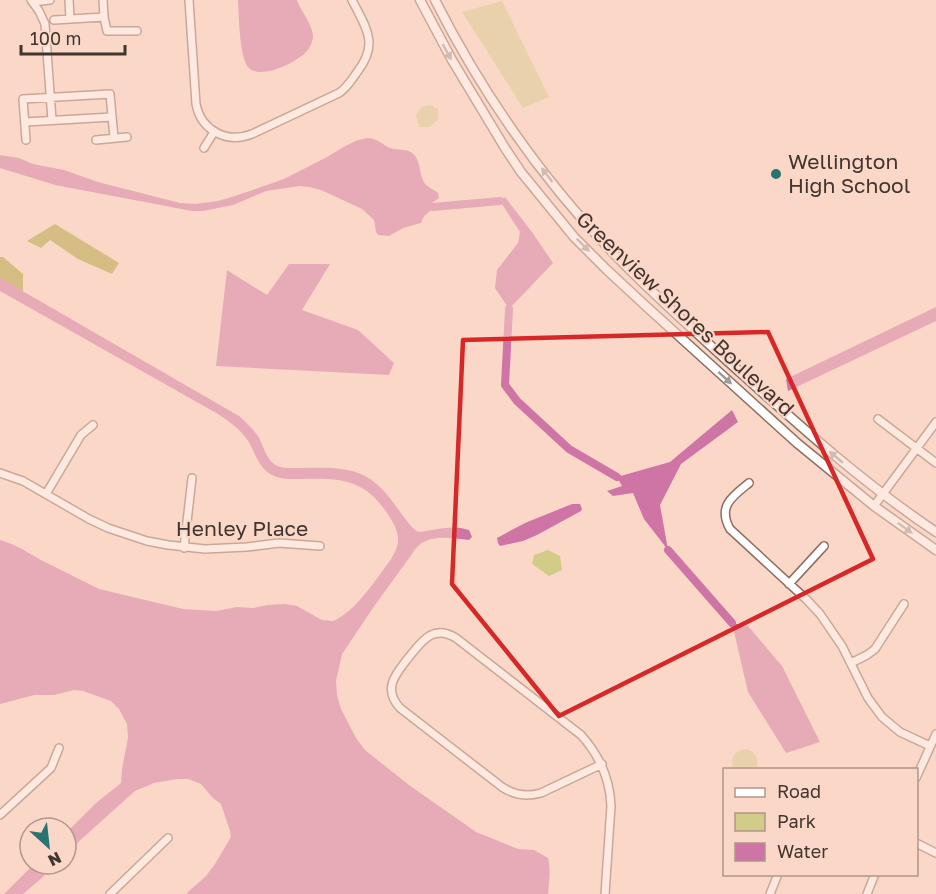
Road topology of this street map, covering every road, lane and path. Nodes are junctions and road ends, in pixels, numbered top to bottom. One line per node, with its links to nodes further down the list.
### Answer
1 (50, 0): 8 (street)
2 (69, 0): 10 (street)
3 (103, 0): 9 (street)
4 (189, 0): 17 (street)
5 (352, 0): 17 (street)
6 (420, 0): 24 (street, Greenview Shores Boulevard, one-way to 24)
7 (435, 0): 23 (street, Greenview Shores Boulevard, one-way to 7)
8 (32, 1): 13 (street)
9 (104, 17): 10 (street); 12 (street)
10 (70, 19): 11 (street)
11 (54, 20)
12 (137, 31)
13 (51, 98): 14 (street); 15 (street); 16 (street)
14 (112, 117): 15 (street); 19 (street)
15 (52, 120): 16 (street)
16 (25, 122): 20 (street)
17 (214, 132): 22 (street)
18 (127, 137): 19 (street)
19 (114, 138): 21 (street)
20 (26, 140)
21 (96, 140)
22 (204, 148)
23 (688, 325): 24 (street); 34 (street, Greenview Shores Boulevard, one-way to 23)
24 (678, 335): 35 (street, Greenview Shores Boulevard, one-way to 35)
25 (878, 418): 28 (street)
26 (936, 422): 28 (street)
27 (93, 425): 33 (street)
28 (916, 448): 29 (street); 34 (street)
29 (936, 463)
30 (0, 473): 33 (street, Henley Place)
31 (192, 478): 39 (street)
32 (748, 483): 41 (street)
33 (46, 494): 39 (street, Henley Place)
34 (882, 494): 35 (street); 36 (street, Greenview Shores Boulevard)
35 (874, 506): 40 (street, Greenview Shores Boulevard, one-way to 40)
36 (936, 532)
37 (320, 546): 39 (street, Henley Place)
38 (824, 546): 41 (street)
39 (184, 548)
40 (936, 550)
41 (789, 584): 43 (street)
42 (904, 604): 43 (street)
43 (851, 663): 45 (street)
44 (936, 734): 45 (street)
45 (930, 746): 48 (street)
46 (59, 748): 49 (street)
47 (602, 764): 47 (street); 56 (street)
48 (918, 773)
49 (0, 815)
50 (168, 838): 55 (street)
51 (918, 844): 52 (street)
52 (936, 852)
53 (777, 876): 57 (street)
54 (874, 876): 58 (street)
55 (110, 894)
56 (605, 894)
57 (770, 894)
58 (867, 894)

